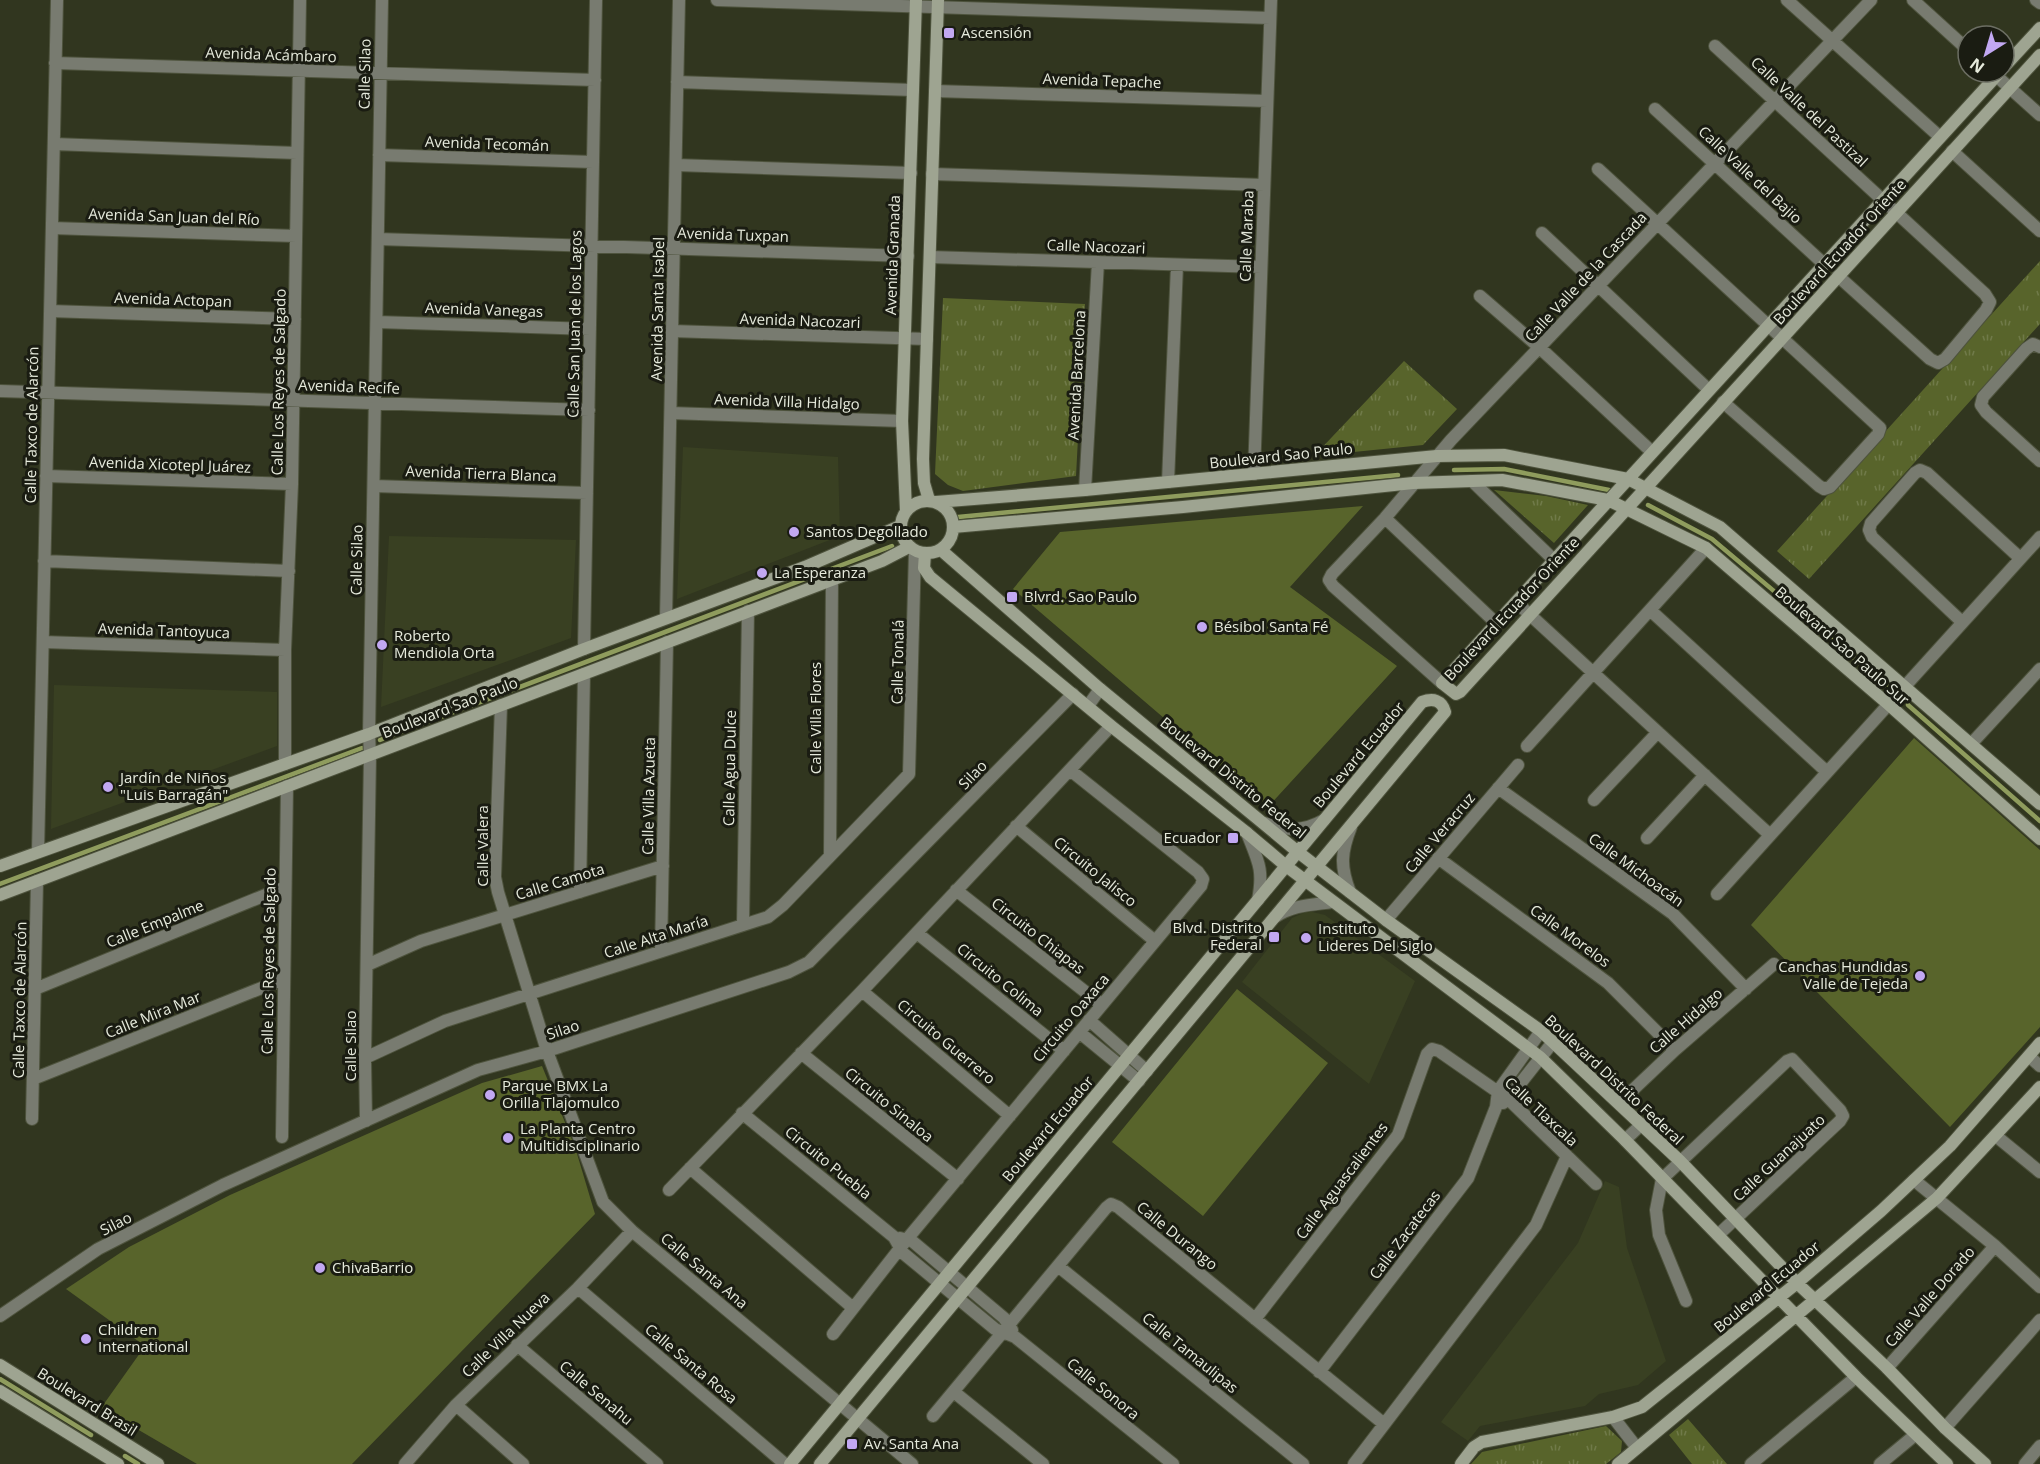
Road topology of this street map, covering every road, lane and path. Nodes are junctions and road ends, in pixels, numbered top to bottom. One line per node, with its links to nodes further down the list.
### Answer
1 (57, 0): 22 (street, Calle Taxco de Alarcón)
2 (300, 0): 23 (street, Calle Los Reyes de Salgado)
3 (381, 0): 24 (street, Calle Silao)
4 (596, 0): 25 (street, Calle San Juan de los Lagos)
5 (679, 0): 26 (street, Avenida Santa Isabel)
6 (717, 0): 12 (street)
7 (1271, 0): 15 (street, Calle Maraba)
8 (1787, 0): 18 (street)
9 (1871, 0): 18 (street, Calle Valle de la Cascada)
10 (1913, 0): 17 (street)
11 (2036, 0): 13 (street)
12 (916, 3): 14 (street); 30 (street, Avenida Granada)
13 (2040, 3)
14 (938, 4): 15 (street); 31 (street)
15 (1270, 18): 32 (street, Calle Maraba)
16 (2040, 28): 20 (street, Boulevard Ecuador Oriente)
17 (1956, 39)
18 (1832, 40): 33 (street, Calle Valle de la Cascada); 36 (street)
19 (1715, 46): 33 (street, Calle Valle del Pastizal)
20 (2016, 53)
21 (2040, 55): 29 (street, Boulevard Ecuador Oriente)
22 (55, 63): 23 (street, Avenida Acámbaro); 37 (street, Calle Taxco de Alarcón)
23 (299, 71): 24 (street, Avenida Acámbaro); 39 (street, Calle Los Reyes de Salgado)
24 (380, 73): 25 (street, Avenida Acámbaro); 40 (street, Calle Silao)
25 (595, 80): 41 (street, Calle San Juan de los Lagos)
26 (677, 82): 30 (street); 43 (street, Avenida Santa Isabel)
27 (1987, 84): 36 (street, Boulevard Ecuador Oriente)
28 (2007, 84): 29 (street)
29 (2010, 88): 35 (street); 38 (street, Boulevard Ecuador Oriente)
30 (913, 90): 45 (street, Avenida Granada)
31 (935, 91): 32 (street, Avenida Tepache); 46 (street)
32 (1267, 101): 47 (street, Calle Maraba)
33 (1774, 101): 42 (street, Calle Valle de la Cascada); 48 (street, Calle Valle del Pastizal)
34 (1655, 109): 42 (street, Calle Valle del Bajio)
35 (2040, 115)
36 (1940, 137): 48 (street, Boulevard Ecuador Oriente)
37 (54, 144): 39 (street); 51 (street, Calle Taxco de Alarcón)
38 (1952, 151): 49 (street, Boulevard Ecuador Oriente); 52 (street)
39 (297, 153): 54 (street, Calle Los Reyes de Salgado)
40 (379, 155): 41 (street, Avenida Tecomán); 55 (street, Calle Silao)
41 (593, 162): 56 (street, Calle San Juan de los Lagos)
42 (1715, 163): 50 (street, Calle Valle de la Cascada); 61 (street, Calle Valle del Bajio)
43 (676, 165): 45 (street); 57 (street, Avenida Santa Isabel)
44 (1599, 169): 50 (street)
45 (910, 173): 58 (street, Avenida Granada)
46 (932, 174): 47 (street); 59 (street)
47 (1264, 185): 63 (street, Calle Maraba)
48 (1882, 201): 49 (street, Calle Valle del Pastizal); 61 (street, Boulevard Ecuador Oriente)
49 (1896, 213): 64 (street, Boulevard Ecuador Oriente); 64 (street, Calle Valle del Pastizal)
50 (1657, 224): 65 (street, Calle Valle de la Cascada); 70 (street)
51 (52, 228): 54 (street, Avenida San Juan del Río); 67 (street, Calle Taxco de Alarcón)
52 (2040, 231)
53 (1542, 233): 65 (street)
54 (296, 236): 68 (street, Calle Los Reyes de Salgado)
55 (378, 239): 56 (street, Avenida Tuxpan); 69 (street, Calle Silao)
56 (592, 246): 57 (street, Avenida Tuxpan); 71 (street, Calle San Juan de los Lagos)
57 (674, 249): 58 (street, Avenida Tuxpan); 72 (street, Avenida Santa Isabel)
58 (908, 256): 73 (street, Avenida Granada)
59 (930, 257): 60 (street, Calle Nacozari); 74 (street)
60 (1098, 262): 62 (street, Calle Nacozari); 99 (street, Avenida Barcelona)
61 (1824, 264): 70 (street, Boulevard Ecuador Oriente)
62 (1177, 265): 63 (street, Calle Nacozari); 94 (street)
63 (1261, 267): 90 (street, Calle Maraba)
64 (1838, 276): 75 (street, Boulevard Ecuador Oriente)
65 (1598, 286): 77 (street, Calle Valle de la Cascada); 78 (street)
66 (1480, 296): 77 (street)
67 (50, 311): 68 (street, Avenida Actopan); 80 (street, Calle Taxco de Alarcón)
68 (295, 319): 81 (street, Calle Los Reyes de Salgado)
69 (377, 322): 71 (street, Avenida Vanegas); 83 (street, Calle Silao)
70 (1767, 325): 75 (street); 78 (street, Boulevard Ecuador Oriente)
71 (590, 329): 84 (street, Calle San Juan de los Lagos)
72 (672, 331): 73 (street, Avenida Nacozari); 85 (street, Avenida Santa Isabel)
73 (905, 339): 74 (street, Avenida Nacozari); 86 (street, Avenida Granada)
74 (927, 339): 102 (street)
75 (1781, 339): 82 (street, Boulevard Ecuador Oriente); 82 (street)
76 (2040, 347): 89 (street)
77 (1540, 348): 87 (street); 88 (street, Calle Valle de la Cascada)
78 (1709, 390): 87 (street, Boulevard Ecuador Oriente)
79 (0, 391): 80 (street, Avenida Recife)
80 (48, 393): 81 (street, Avenida Recife); 91 (street, Calle Taxco de Alarcón)
81 (293, 401): 83 (street, Avenida Recife); 96 (street, Calle Los Reyes de Salgado)
82 (1723, 402): 98 (street, Boulevard Ecuador Oriente)
83 (375, 403): 84 (street, Avenida Recife); 97 (street, Calle Silao)
84 (589, 410): 100 (street, Calle San Juan de los Lagos)
85 (671, 413): 86 (street, Avenida Villa Hidalgo); 121 (street, Avenida Santa Isabel)
86 (902, 421): 104 (street, Avenida Granada)
87 (1652, 452): 92 (street, Boulevard Ecuador Oriente)
88 (1437, 456): 90 (street, Boulevard Sao Paulo); 92 (street, Boulevard Sao Paulo); 95 (street, Calle Valle de la Cascada)
89 (2040, 461)
90 (1254, 474): 94 (street, Boulevard Sao Paulo)
91 (46, 476): 96 (street, Avenida Xicotepl Juárez); 114 (street, Calle Taxco de Alarcón)
92 (1628, 479): 98 (street, Boulevard Sao Paulo Sur); 101 (street, Boulevard Ecuador Oriente)
93 (1472, 481): 95 (street); 101 (street); 113 (street)
94 (1168, 482): 99 (street, Boulevard Sao Paulo)
95 (1413, 483): 105 (street, Calle Valle de la Cascada); 107 (street)
96 (292, 484): 115 (street, Calle Los Reyes de Salgado)
97 (374, 486): 100 (street, Avenida Tierra Blanca); 142 (street, Calle Silao)
98 (1646, 488): 103 (street, Boulevard Ecuador Oriente); 133 (street, Boulevard Sao Paulo Sur)
99 (1085, 490): 102 (street, Boulevard Sao Paulo)
100 (587, 493): 126 (street, Calle San Juan de los Lagos)
101 (1608, 500): 103 (street, Boulevard Sao Paulo Sur); 113 (street, Boulevard Ecuador Oriente)
102 (932, 501): 104 (street); 107 (street)
103 (1626, 508): 109 (street, Boulevard Sao Paulo Sur); 120 (street, Boulevard Ecuador Oriente)
104 (906, 510): 106 (street)
105 (1385, 518): 123 (street); 132 (street, Calle Valle de la Cascada)
106 (900, 526): 111 (street); 121 (street, Boulevard Sao Paulo)
107 (953, 527): 110 (street)
108 (2040, 537): 112 (street)
109 (1706, 548): 118 (street); 137 (street, Boulevard Sao Paulo Sur)
110 (941, 549): 111 (street); 134 (street, Boulevard Distrito Federal)
111 (917, 550): 116 (street, Boulevard Sao Paulo); 136 (street); 150 (street, Calle Tonalá)
112 (2020, 558): 122 (street); 122 (street)
113 (1554, 560): 117 (street, Boulevard Ecuador Oriente)
114 (44, 561): 115 (street); 124 (street, Calle Taxco de Alarcón)
115 (289, 571): 127 (street, Calle Los Reyes de Salgado)
116 (832, 579): 119 (street, Boulevard Sao Paulo); 166 (street, Calle Villa Flores)
117 (1516, 602): 120 (street); 123 (street, Boulevard Ecuador Oriente)
118 (1650, 610): 129 (street); 149 (street)
119 (748, 611): 125 (street, Boulevard Sao Paulo); 185 (street, Calle Agua Dulce)
120 (1529, 615): 129 (street); 132 (street, Boulevard Ecuador Oriente)
121 (666, 618): 126 (street, Boulevard Sao Paulo)
122 (1962, 622): 133 (street)
123 (1496, 623): 132 (street, Boulevard Ecuador Oriente)
124 (42, 642): 127 (street, Avenida Tantoyuca); 164 (street, Calle Taxco de Alarcón)
125 (667, 642): 130 (street, Boulevard Sao Paulo); 169 (street, Calle Villa Azueta)
126 (584, 649): 142 (street, Boulevard Sao Paulo)
127 (285, 650): 146 (street, Calle Los Reyes de Salgado)
128 (2040, 669): 131 (street)
129 (1593, 672): 141 (street); 144 (street)
130 (584, 674): 138 (street, Boulevard Sao Paulo); 176 (street)
131 (2029, 680): 135 (street); 143 (street)
132 (1442, 683)
133 (1904, 685): 137 (street); 143 (street, Boulevard Sao Paulo Sur)
134 (1100, 689): 139 (street); 158 (street, Boulevard Distrito Federal)
135 (2040, 690)
136 (1073, 694): 139 (street); 205 (street, Silao)
137 (1888, 704): 149 (street); 163 (street, Boulevard Sao Paulo Sur)
138 (501, 705): 145 (street, Boulevard Sao Paulo); 182 (street, Calle Valera)
139 (1088, 706): 140 (street)
140 (1111, 726): 148 (street); 160 (street)
141 (1658, 732): 151 (street); 154 (street)
142 (369, 734): 145 (street, Calle Silao); 146 (street, Boulevard Sao Paulo)
143 (1971, 744): 155 (street, Boulevard Sao Paulo Sur)
144 (1527, 746)
145 (370, 755): 152 (street, Boulevard Sao Paulo); 190 (street, Calle Silao)
146 (285, 764): 164 (street, Boulevard Sao Paulo)
147 (1518, 765): 153 (street, Calle Veracruz)
148 (1070, 771): 159 (street); 187 (street, Circuito Oaxaca)
149 (1827, 772): 161 (street)
150 (909, 774): 166 (street, Calle Alta María)
151 (1706, 775): 161 (street); 162 (street)
152 (287, 786): 172 (street, Boulevard Sao Paulo); 174 (street, Calle Los Reyes de Salgado)
153 (1498, 788): 167 (street, Calle Veracruz); 193 (street, Calle Michoacán)
154 (1594, 800)
155 (2040, 804)
156 (1324, 820): 157 (street, Boulevard Ecuador); 158 (street); 165 (street, Boulevard Ecuador)
157 (1353, 822): 171 (street, Boulevard Ecuador); 177 (street)
158 (1264, 823): 165 (street, Boulevard Distrito Federal)
159 (1016, 826): 175 (street); 187 (street, Circuito Jalisco)
160 (1247, 833): 170 (street); 180 (street)
161 (1770, 835): 178 (street)
162 (1647, 838)
163 (2040, 839)
164 (38, 852): 168 (street, Boulevard Sao Paulo)
165 (1298, 852): 170 (street, Boulevard Ecuador); 171 (street, Boulevard Distrito Federal)
166 (830, 856): 185 (street, Calle Alta María)
167 (1438, 858): 184 (street, Calle Veracruz); 204 (street, Calle Morelos)
168 (0, 866)
169 (663, 866): 176 (street, Calle Camota); 188 (street, Calle Villa Azueta)
170 (1286, 866): 173 (street); 180 (street, Boulevard Ecuador)
171 (1317, 866): 173 (street, Boulevard Ecuador); 177 (street, Boulevard Distrito Federal)
172 (37, 881): 179 (street, Boulevard Sao Paulo); 192 (street, Calle Taxco de Alarcón)
173 (1304, 881): 181 (street); 183 (street, Boulevard Ecuador)
174 (285, 887): 191 (street, Calle Los Reyes de Salgado); 192 (street, Calle Empalme)
175 (956, 890): 186 (street); 196 (street, Circuito Chiapas)
176 (580, 892): 182 (street, Calle Camota)
177 (1350, 892): 184 (street, Boulevard Distrito Federal)
178 (1717, 894)
179 (0, 895)
180 (1258, 900): 208 (street, Boulevard Ecuador)
181 (1332, 902): 183 (street); 202 (street)
182 (505, 915): 190 (street, Calle Camota); 195 (street, Calle Valera)
183 (1274, 918): 214 (street, Boulevard Ecuador)
184 (1386, 920): 198 (street, Boulevard Distrito Federal)
185 (743, 925): 188 (street, Calle Alta María)
186 (917, 933): 194 (street); 206 (street, Circuito Colima)
187 (1155, 941): 196 (street, Circuito Oaxaca)
188 (661, 951): 195 (street, Calle Alta María)
189 (1774, 964): 193 (street, Calle Hidalgo)
190 (367, 966): 211 (street, Calle Silao)
191 (284, 979): 215 (street, Calle Mira Mar); 228 (street, Calle Los Reyes de Salgado)
192 (35, 989): 215 (street, Calle Taxco de Alarcón)
193 (1746, 989): 204 (street, Calle Hidalgo)
194 (862, 991): 207 (street); 223 (street, Circuito Guerrero)
195 (529, 993): 205 (street, Calle Valera); 211 (street, Calle Alta María)
196 (1102, 1005): 197 (street, Circuito Oaxaca)
197 (1089, 1020): 199 (street, Circuito Oaxaca); 208 (street)
198 (1541, 1031): 200 (street, Boulevard Distrito Federal); 202 (street)
199 (1079, 1032): 206 (street, Circuito Oaxaca); 212 (street)
200 (1553, 1042): 210 (street); 220 (street, Boulevard Distrito Federal)
201 (2040, 1044): 209 (street, Boulevard Ecuador)
202 (1528, 1047): 210 (street); 218 (street)
203 (1432, 1048): 218 (street, Calle Tlaxcala); 259 (street, Calle Aguascalientes)
204 (1675, 1050): 220 (street, Calle Hidalgo)
205 (547, 1051): 225 (street, Silao); 241 (street, Calle Santa Ana)
206 (1064, 1051): 223 (street, Circuito Oaxaca)
207 (801, 1053): 222 (street); 234 (street, Circuito Sinaloa)
208 (1130, 1054): 212 (street, Boulevard Ecuador); 214 (street)
209 (2029, 1056): 213 (street); 236 (street, Boulevard Ecuador)
210 (1540, 1057): 219 (street); 229 (street)
211 (365, 1058): 225 (street, Calle Silao)
212 (1120, 1066): 216 (street); 246 (street, Boulevard Ecuador)
213 (2040, 1066)
214 (1148, 1071): 216 (street, Boulevard Ecuador)
215 (33, 1079): 224 (street, Calle Taxco de Alarcón)
216 (1139, 1081): 249 (street, Boulevard Ecuador)
217 (2040, 1087): 227 (street)
218 (1498, 1090): 219 (street, Calle Tlaxcala); 221 (street, Calle Zacatecas)
219 (1508, 1099): 221 (street); 230 (street, Calle Tlaxcala)
220 (1619, 1103): 226 (street, Boulevard Distrito Federal)
221 (1496, 1107): 266 (street, Calle Zacatecas)
222 (742, 1113): 232 (street); 243 (street, Circuito Puebla)
223 (1010, 1116): 234 (street, Circuito Oaxaca)
224 (32, 1119)
225 (366, 1121): 257 (street, Silao)
226 (1642, 1124): 229 (street); 231 (street, Boulevard Distrito Federal)
227 (1996, 1136): 233 (street); 239 (street)
228 (282, 1137)
229 (1625, 1140): 235 (street)
230 (1567, 1156): 237 (street, Calle Tlaxcala); 275 (street)
231 (1680, 1161): 235 (street, Calle Guanajuato); 240 (street, Boulevard Distrito Federal); 240 (street, Calle Guanajuato)
232 (690, 1168): 238 (street); 256 (street)
233 (2040, 1172)
234 (958, 1179): 243 (street, Circuito Oaxaca)
235 (1662, 1179): 242 (street); 255 (street)
236 (1914, 1180): 239 (street); 247 (street, Boulevard Ecuador)
237 (1596, 1184)
238 (669, 1190)
239 (1937, 1198): 244 (street); 254 (street)
240 (1736, 1219): 242 (street, Calle Guanajuato); 247 (street, Boulevard Distrito Federal)
241 (632, 1231): 251 (street, Calle Villa Nueva); 270 (street, Calle Santa Ana)
242 (1718, 1235): 252 (street)
243 (900, 1241): 246 (street); 248 (street); 256 (street, Circuito Oaxaca)
244 (1995, 1246): 250 (street); 265 (street, Calle Valle Dorado)
245 (1058, 1266): 259 (street, Calle Durango); 261 (street, Calle Durango); 291 (street, Calle Tamaulipas)
246 (949, 1272): 248 (street, Boulevard Ecuador); 249 (street)
247 (1797, 1283): 252 (street, Boulevard Ecuador); 254 (street, Boulevard Distrito Federal)
248 (940, 1284): 253 (street); 270 (street, Boulevard Ecuador)
249 (968, 1287): 253 (street, Boulevard Ecuador); 261 (street)
250 (2040, 1287)
251 (578, 1288): 263 (street, Calle Villa Nueva); 285 (street, Calle Santa Rosa)
252 (1778, 1297): 258 (street); 273 (street, Boulevard Ecuador)
253 (958, 1299): 261 (street); 274 (street, Boulevard Ecuador)
254 (1816, 1300): 258 (street); 265 (street, Boulevard Distrito Federal)
255 (1686, 1301)
256 (853, 1308): 262 (street, Circuito Oaxaca)
257 (0, 1316)
258 (1796, 1316): 267 (street); 279 (street)
259 (1255, 1319): 266 (street, Calle Durango)
260 (2040, 1320): 276 (street)
261 (1009, 1332): 269 (street, Calle Durango); 290 (street, Calle Sonora)
262 (833, 1334)
263 (517, 1345): 271 (street, Calle Villa Nueva); 284 (street, Calle Senahu)
264 (0, 1365): 282 (street, Boulevard Brasil)
265 (1887, 1368): 276 (street, Boulevard Distrito Federal)
266 (1319, 1371): 275 (street, Calle Durango)
267 (1856, 1377): 277 (street); 295 (street)
268 (0, 1391): 281 (street)
269 (954, 1392): 272 (street, Calle Durango); 289 (street)
270 (840, 1403): 274 (street, Calle Santa Ana); 286 (street, Boulevard Ecuador)
271 (456, 1405): 280 (street); 283 (street, Calle Villa Nueva)
272 (933, 1416)
273 (1613, 1417): 279 (street); 293 (street, Boulevard Ecuador)
274 (859, 1419): 287 (street, Boulevard Ecuador); 288 (street, Calle Santa Ana)
275 (1384, 1424): 292 (street)
276 (1945, 1428): 298 (street, Boulevard Distrito Federal)
277 (1915, 1435): 296 (street); 297 (street)
278 (2040, 1446): 299 (street)
279 (1637, 1448): 294 (street)
280 (517, 1462)
281 (118, 1464)
282 (158, 1464)
283 (405, 1464)
284 (657, 1464)
285 (785, 1464)
286 (790, 1464)
287 (820, 1464)
288 (912, 1464)
289 (1043, 1464)
290 (1173, 1464)
291 (1303, 1464)
292 (1354, 1464)
293 (1461, 1464)
294 (1618, 1464)
295 (1751, 1464)
296 (1880, 1464)
297 (1947, 1464)
298 (1985, 1464)
299 (2025, 1464)

